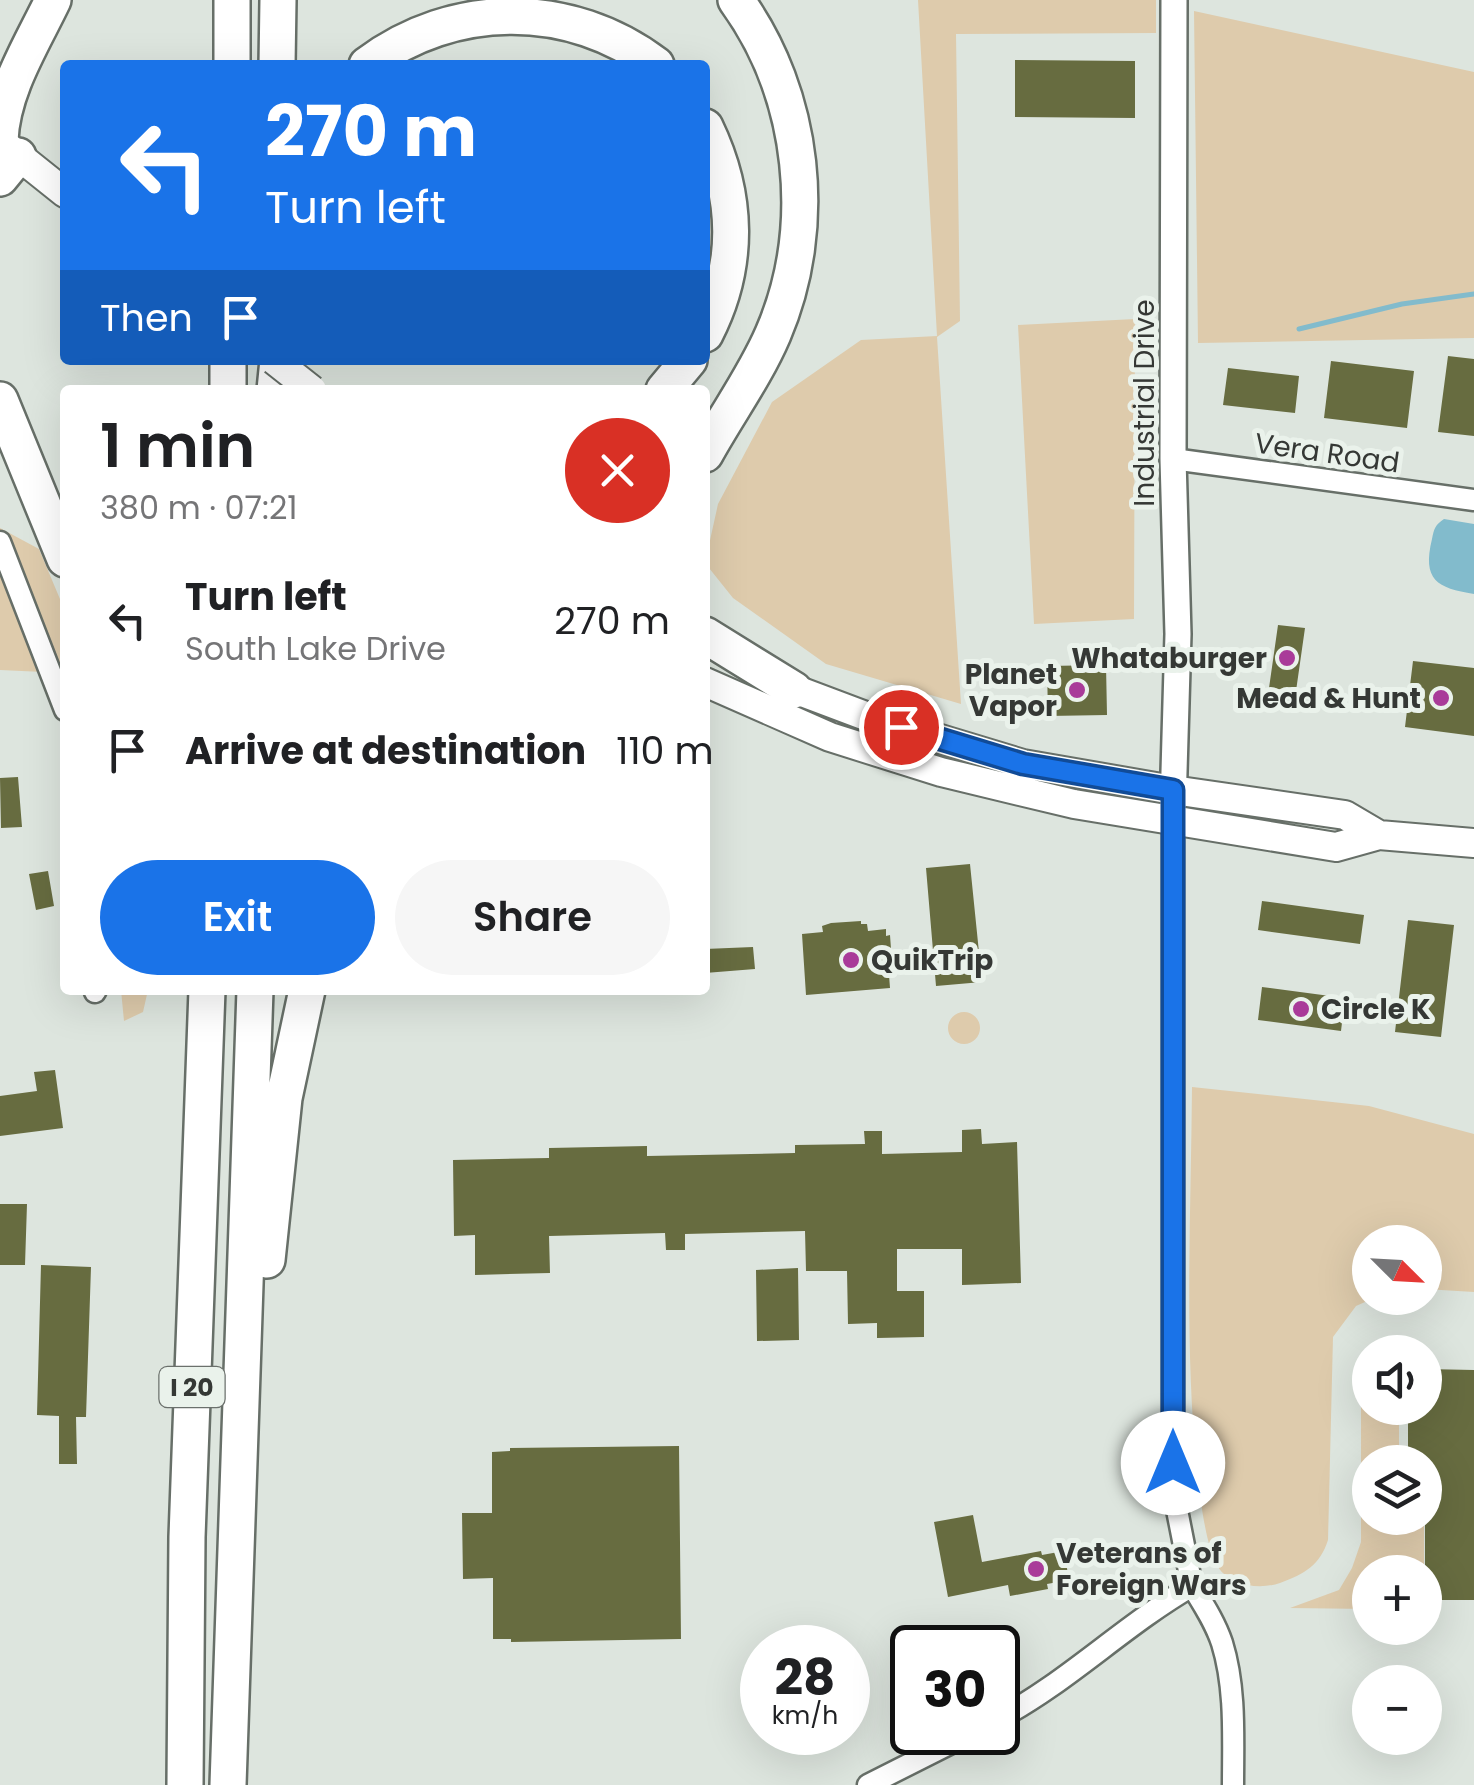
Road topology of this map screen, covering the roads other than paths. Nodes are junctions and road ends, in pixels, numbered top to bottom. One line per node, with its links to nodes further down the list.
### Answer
1 (45, 0): 7 (highway)
2 (53, 0): 13 (highway)
3 (232, 0): 8 (highway)
4 (278, 0): 9 (highway)
5 (736, 0): 21 (highway)
6 (1174, 0): 22 (street, Industrial Drive)
7 (0, 56)
8 (232, 60)
9 (277, 60)
10 (373, 60): 11 (highway)
11 (649, 60)
12 (710, 139): 15 (highway)
13 (5, 154): 14 (main road)
14 (60, 190)
15 (710, 322)
16 (281, 365): 18 (main road, bridge)
17 (685, 365): 19 (highway)
18 (306, 385)
19 (668, 385)
20 (0, 400): 25 (highway)
21 (710, 445)
22 (1173, 459): 23 (street, Vera Road); 31 (street, Industrial Drive)
23 (1474, 500)
24 (0, 542): 30 (street)
25 (60, 547)
26 (710, 637): 29 (highway)
27 (710, 652): 29 (main road)
28 (710, 684): 31 (main road)
29 (794, 690): 31 (main road)
30 (60, 697)
31 (1173, 804): 32 (main road); 39 (street)
32 (1474, 843)
33 (183, 995): 38 (highway)
34 (207, 995): 38 (highway, I 20)
35 (255, 995): 37 (highway, I 20)
36 (306, 995): 37 (highway)
37 (237, 1524): 43 (highway, I 20)
38 (187, 1537): 42 (highway, I 20)
39 (1192, 1586): 40 (street); 45 (street)
40 (1020, 1707)
41 (927, 1755): 44 (street)
42 (185, 1785)
43 (228, 1785)
44 (868, 1785)
45 (1233, 1785)

